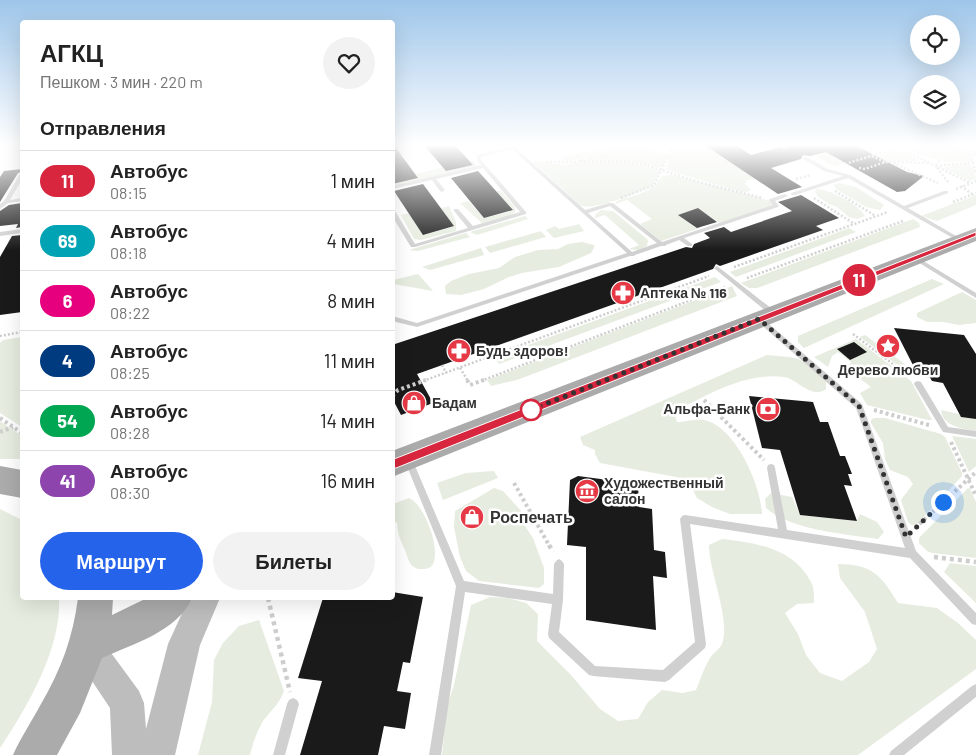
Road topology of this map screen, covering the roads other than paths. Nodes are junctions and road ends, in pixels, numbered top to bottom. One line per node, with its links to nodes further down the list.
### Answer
1 (19, 179): 14 (lane)
2 (428, 179): 8 (lane)
3 (434, 179): 10 (lane)
4 (493, 179): 22 (lane)
5 (549, 179): 20 (lane)
6 (838, 179): 11 (lane)
7 (854, 179): 16 (lane)
8 (395, 187)
9 (946, 189): 16 (lane)
10 (442, 190)
11 (793, 194)
12 (784, 196): 26 (lane)
13 (20, 200): 14 (lane)
14 (6, 202): 15 (lane)
15 (0, 207)
16 (904, 208): 25 (lane)
17 (456, 210): 22 (lane)
18 (401, 211): 19 (lane)
19 (395, 212)
20 (585, 212): 27 (lane); 29 (lane)
21 (395, 215): 22 (lane)
22 (472, 228)
23 (20, 231): 24 (lane)
24 (0, 234)
25 (968, 237): 30 (main road)
26 (681, 238): 27 (lane); 28 (lane)
27 (662, 245): 29 (lane)
28 (690, 245)
29 (632, 255): 34 (lane)
30 (915, 258): 32 (lane); 33 (main road)
31 (720, 270): 33 (lane)
32 (976, 296)
33 (766, 316): 37 (main road); 42 (lane)
34 (395, 319)
35 (918, 384): 36 (lane)
36 (976, 434)
37 (400, 461): 44 (lane)
38 (772, 468): 41 (lane)
39 (0, 480): 40 (main road)
40 (20, 484)
41 (782, 533): 42 (lane); 48 (lane)
42 (912, 554): 49 (lane)
43 (560, 564): 48 (lane)
44 (461, 586): 48 (lane); 57 (lane)
45 (96, 600): 50 (main road)
46 (172, 600): 50 (main road)
47 (204, 600): 55 (street)
48 (558, 600)
49 (976, 620)
50 (88, 646): 53 (main road); 54 (street)
51 (976, 690): 58 (lane)
52 (293, 704): 56 (lane)
53 (34, 755)
54 (130, 755)
55 (157, 755)
56 (279, 755)
57 (436, 755)
58 (895, 755)

